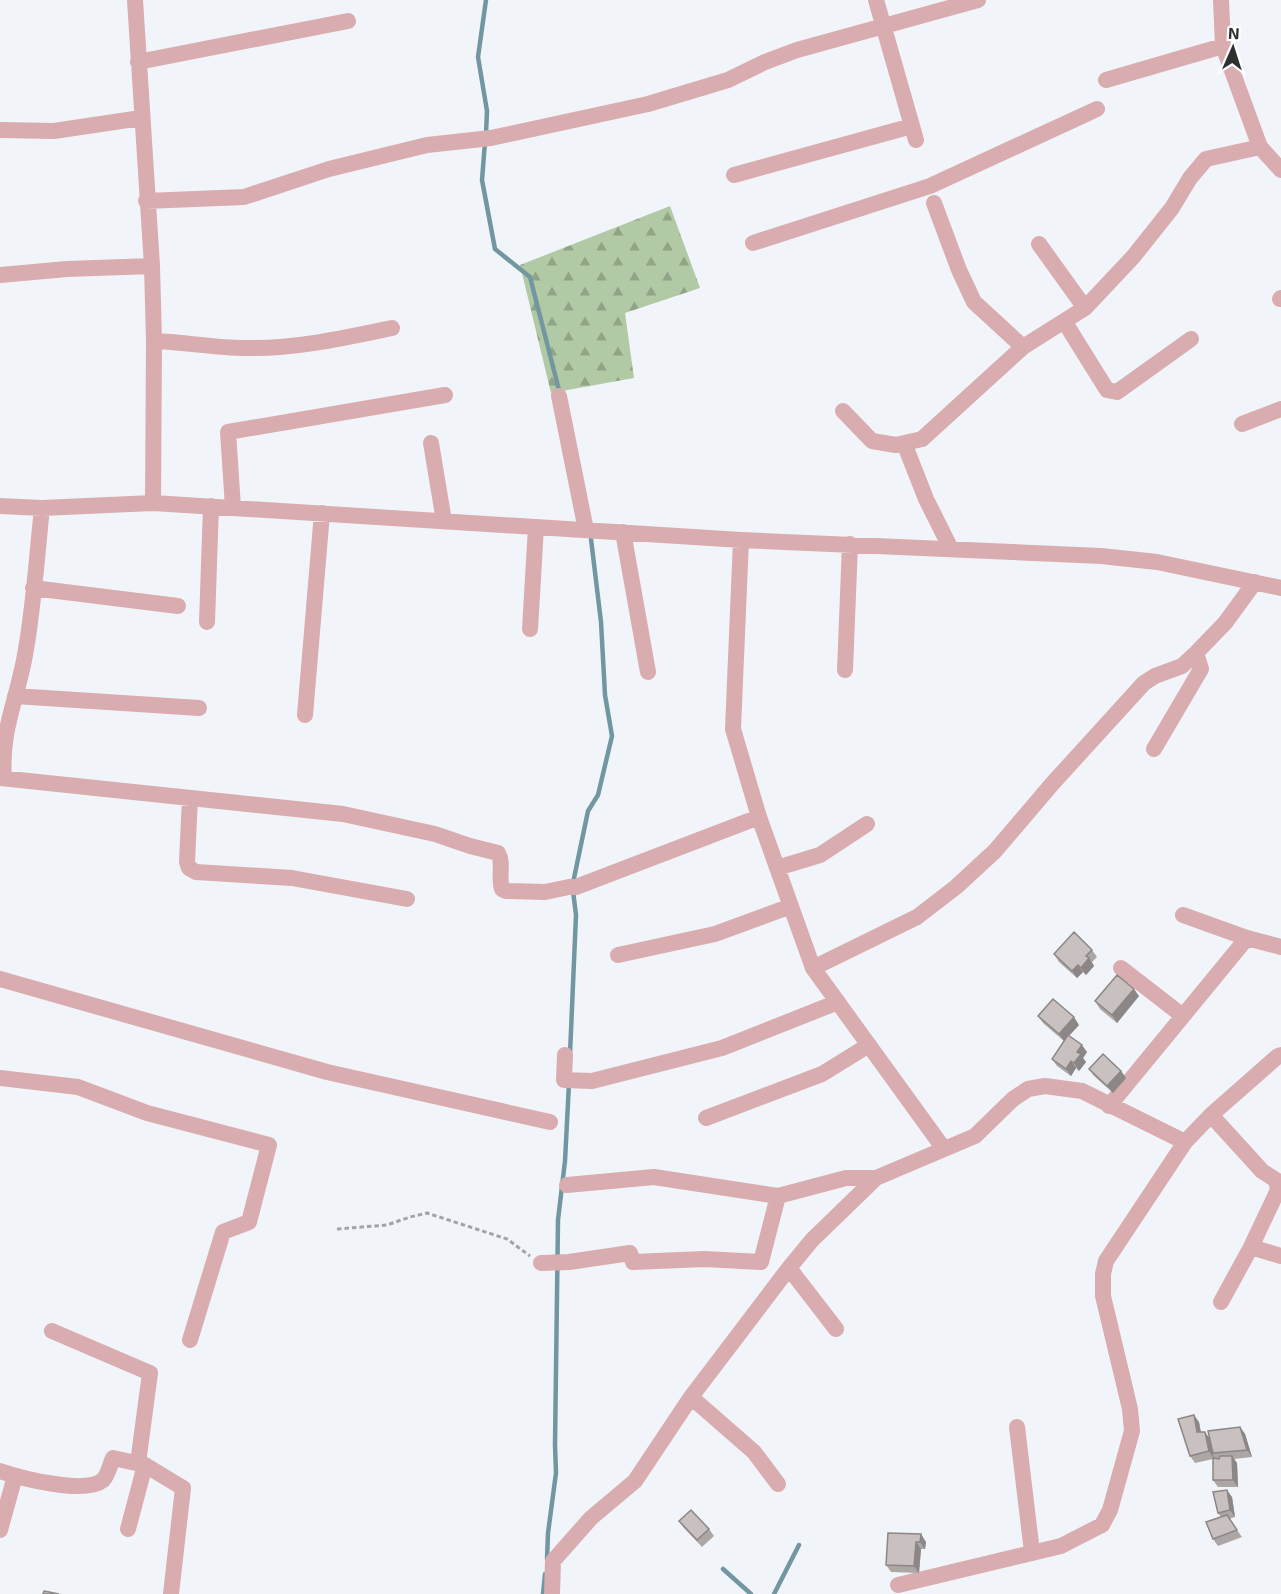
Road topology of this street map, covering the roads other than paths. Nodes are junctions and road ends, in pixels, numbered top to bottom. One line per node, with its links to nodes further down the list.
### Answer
1 (135, 0): 8 (street)
2 (876, 0): 6 (street)
3 (978, 0): 6 (street)
4 (1221, 0): 7 (street)
5 (348, 21): 8 (street)
6 (884, 27): 14 (street); 15 (street)
7 (1223, 46): 9 (street); 13 (street)
8 (138, 62): 11 (street)
9 (1106, 80)
10 (1097, 109): 17 (street)
11 (141, 118): 12 (street); 15 (street)
12 (0, 130)
13 (1273, 157): 21 (street)
14 (734, 175)
15 (146, 201): 19 (street)
16 (934, 202): 26 (street)
17 (753, 243)
18 (1039, 244): 21 (street)
19 (152, 266): 20 (street); 25 (street)
20 (0, 275)
21 (1085, 308): 22 (street)
22 (1064, 321): 24 (street); 26 (street)
23 (392, 328): 25 (street)
24 (1191, 339)
25 (154, 341): 34 (street)
26 (1023, 347): 33 (street)
27 (444, 395): 37 (street)
28 (559, 396): 42 (street)
29 (1281, 410): 31 (street)
30 (843, 411): 33 (street)
31 (1242, 424)
32 (431, 443): 40 (street)
33 (904, 443): 46 (street)
34 (153, 503): 36 (street); 38 (street)
35 (0, 506): 38 (street)
36 (211, 506): 37 (street); 51 (street)
37 (233, 507): 39 (street)
38 (42, 508): 48 (street)
39 (322, 513): 40 (street); 58 (street)
40 (444, 521): 41 (street)
41 (536, 527): 42 (street); 52 (street)
42 (586, 530): 43 (street)
43 (623, 532): 44 (street); 55 (street)
44 (741, 540): 45 (street); 62 (street)
45 (850, 544): 46 (street); 54 (street)
46 (951, 549): 47 (street)
47 (1255, 582): 49 (street); 53 (street)
48 (33, 588): 50 (street); 56 (street)
49 (1281, 588)
50 (178, 606)
51 (207, 622)
52 (530, 629)
53 (1196, 653): 59 (street); 71 (street)
54 (845, 670)
55 (648, 672)
56 (15, 696): 57 (street); 60 (street)
57 (199, 708)
58 (305, 715)
59 (1154, 748)
60 (2, 778): 61 (street)
61 (190, 798): 62 (street); 65 (street)
62 (759, 817): 64 (street)
63 (867, 824): 64 (street)
64 (777, 867): 66 (street)
65 (407, 898)
66 (791, 906): 70 (street); 71 (street)
67 (1184, 915): 68 (street)
68 (1247, 938): 69 (street); 75 (street)
69 (1281, 947)
70 (618, 955)
71 (813, 968): 74 (street)
72 (1121, 968): 75 (street)
73 (0, 979): 83 (street)
74 (838, 1002): 76 (street); 77 (street)
75 (1183, 1016): 80 (street)
76 (869, 1045): 82 (street); 85 (street)
77 (565, 1055)
78 (1281, 1055): 81 (street)
79 (0, 1078): 96 (street)
80 (1109, 1106): 84 (street); 85 (street)
81 (1211, 1115): 84 (street); 89 (street)
82 (706, 1118)
83 (550, 1122)
84 (1185, 1142): 104 (street)
85 (945, 1149): 86 (street)
86 (876, 1178): 88 (street); 92 (street)
87 (567, 1185): 88 (street)
88 (778, 1196): 91 (street)
89 (1251, 1247): 90 (street); 93 (street)
90 (1281, 1256)
91 (552, 1263)
92 (789, 1268): 94 (street); 97 (street)
93 (1221, 1302)
94 (836, 1329)
95 (52, 1331): 99 (street)
96 (190, 1340)
97 (691, 1397): 101 (street); 107 (street)
98 (1017, 1427): 104 (street)
99 (141, 1464): 100 (street); 102 (street); 106 (street)
100 (7, 1474): 103 (street)
101 (778, 1485)
102 (128, 1529)
103 (0, 1530)
104 (1032, 1552): 105 (street)
105 (898, 1585)
106 (171, 1594)
107 (552, 1594)

